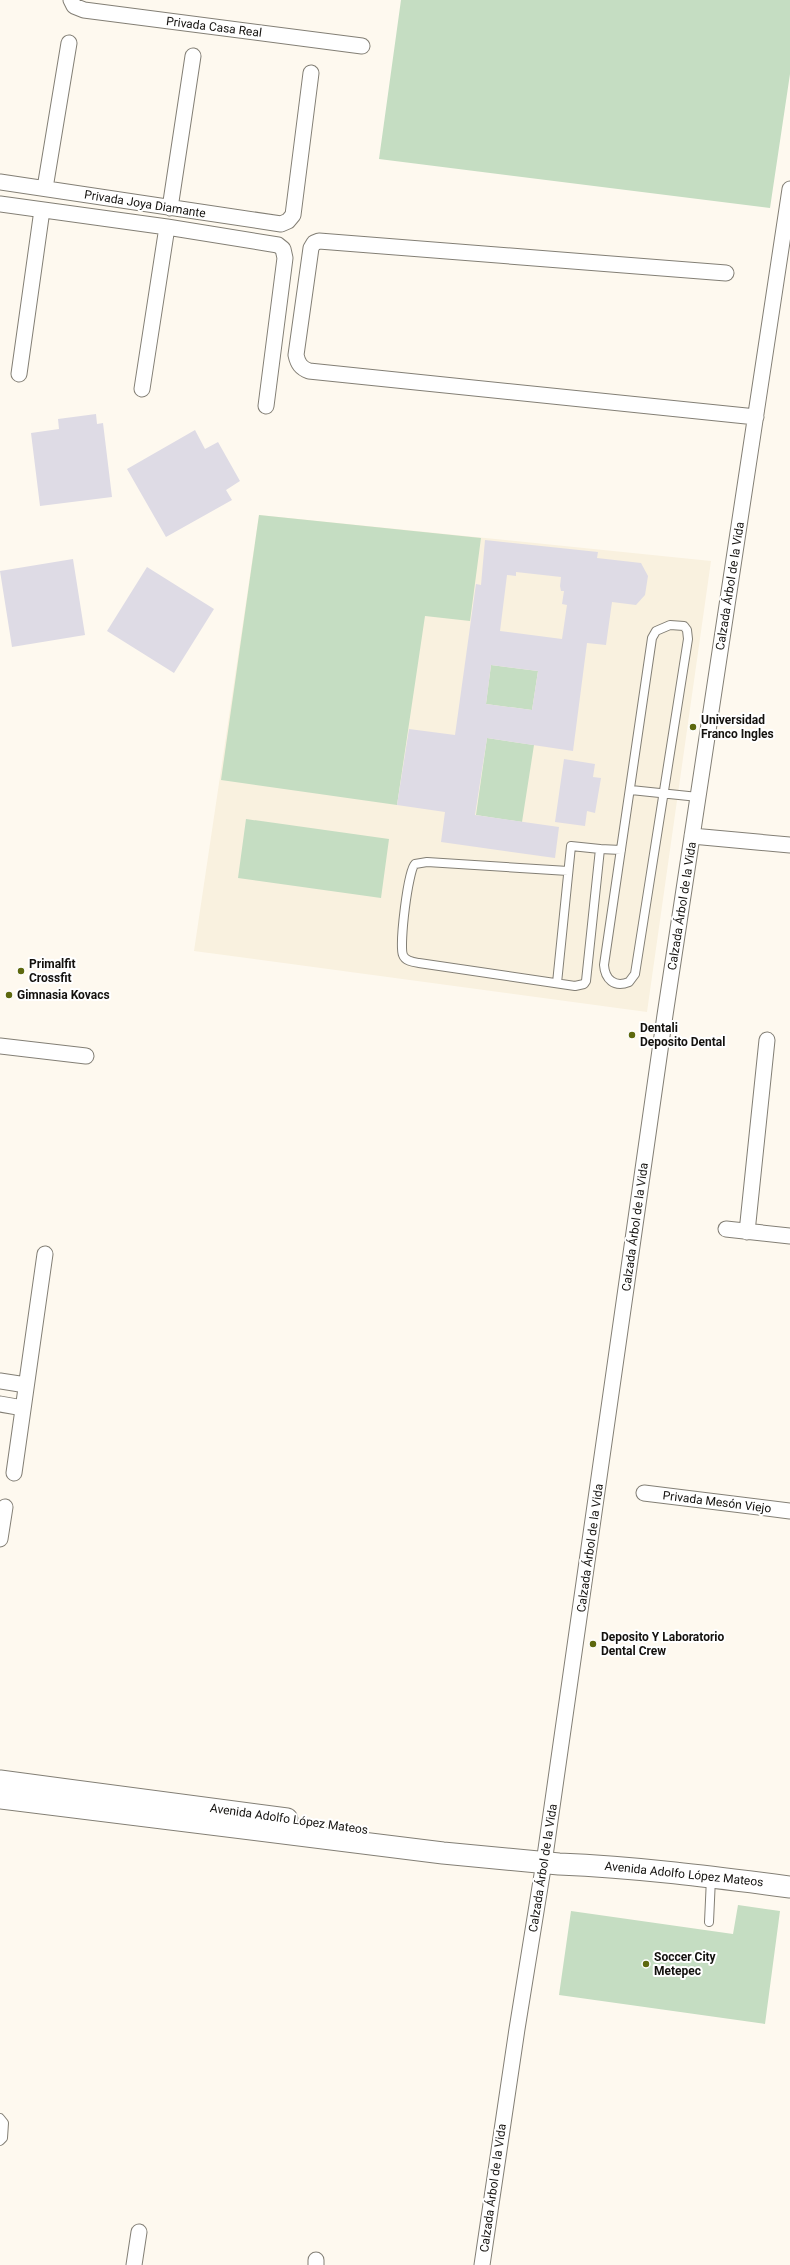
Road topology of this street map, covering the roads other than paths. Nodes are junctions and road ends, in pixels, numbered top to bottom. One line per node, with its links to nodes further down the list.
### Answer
1 (71, 0): 3 (street, Privada Casa Real)
2 (69, 43): 7 (street)
3 (362, 46)
4 (193, 56): 10 (street)
5 (311, 73): 10 (street, Privada Joya Diamante)
6 (0, 182): 7 (street, Privada Joya Diamante)
7 (45, 188): 10 (street, Privada Joya Diamante)
8 (790, 189): 17 (street, Calzada Árbol de la Vida)
9 (0, 204): 11 (street, Privada Joya Diamante)
10 (170, 208)
11 (42, 210): 12 (street, Privada Joya Diamante); 14 (street)
12 (167, 227): 15 (street); 16 (street, Privada Joya Diamante)
13 (726, 273): 17 (street)
14 (19, 374)
15 (142, 389)
16 (266, 406)
17 (756, 417): 20 (street, Calzada Árbol de la Vida)
18 (631, 790): 19 (lane); 19 (lane); 24 (lane)
19 (664, 794): 20 (lane); 24 (lane)
20 (698, 797): 21 (street, Calzada Árbol de la Vida)
21 (692, 836): 22 (street); 45 (street, Calzada Árbol de la Vida)
22 (790, 845)
23 (600, 849): 24 (lane); 25 (lane); 26 (lane)
24 (621, 850)
25 (568, 872): 26 (lane); 26 (lane)
26 (557, 983)
27 (767, 1040): 31 (street)
28 (0, 1046): 29 (street)
29 (86, 1056)
30 (726, 1229): 31 (street)
31 (747, 1232): 32 (street)
32 (790, 1236)
33 (45, 1254): 35 (street)
34 (0, 1381): 35 (street)
35 (26, 1385): 37 (street)
36 (0, 1404): 37 (street)
37 (23, 1408): 38 (street)
38 (14, 1473)
39 (644, 1493): 41 (street, Privada Mesón Viejo)
40 (5, 1507): 42 (street)
41 (790, 1511)
42 (0, 1539)
43 (0, 1781): 45 (street, Avenida Adolfo López Mateos)
44 (0, 1798): 45 (street, Avenida Adolfo López Mateos)
45 (545, 1859): 46 (street, Avenida Adolfo López Mateos); 53 (street, Calzada Árbol de la Vida)
46 (711, 1877): 47 (street, Avenida Adolfo López Mateos); 48 (lane)
47 (790, 1886)
48 (709, 1922)
49 (0, 2118): 50 (lane)
50 (0, 2141)
51 (139, 2232): 52 (street)
52 (134, 2265)
53 (482, 2265)

